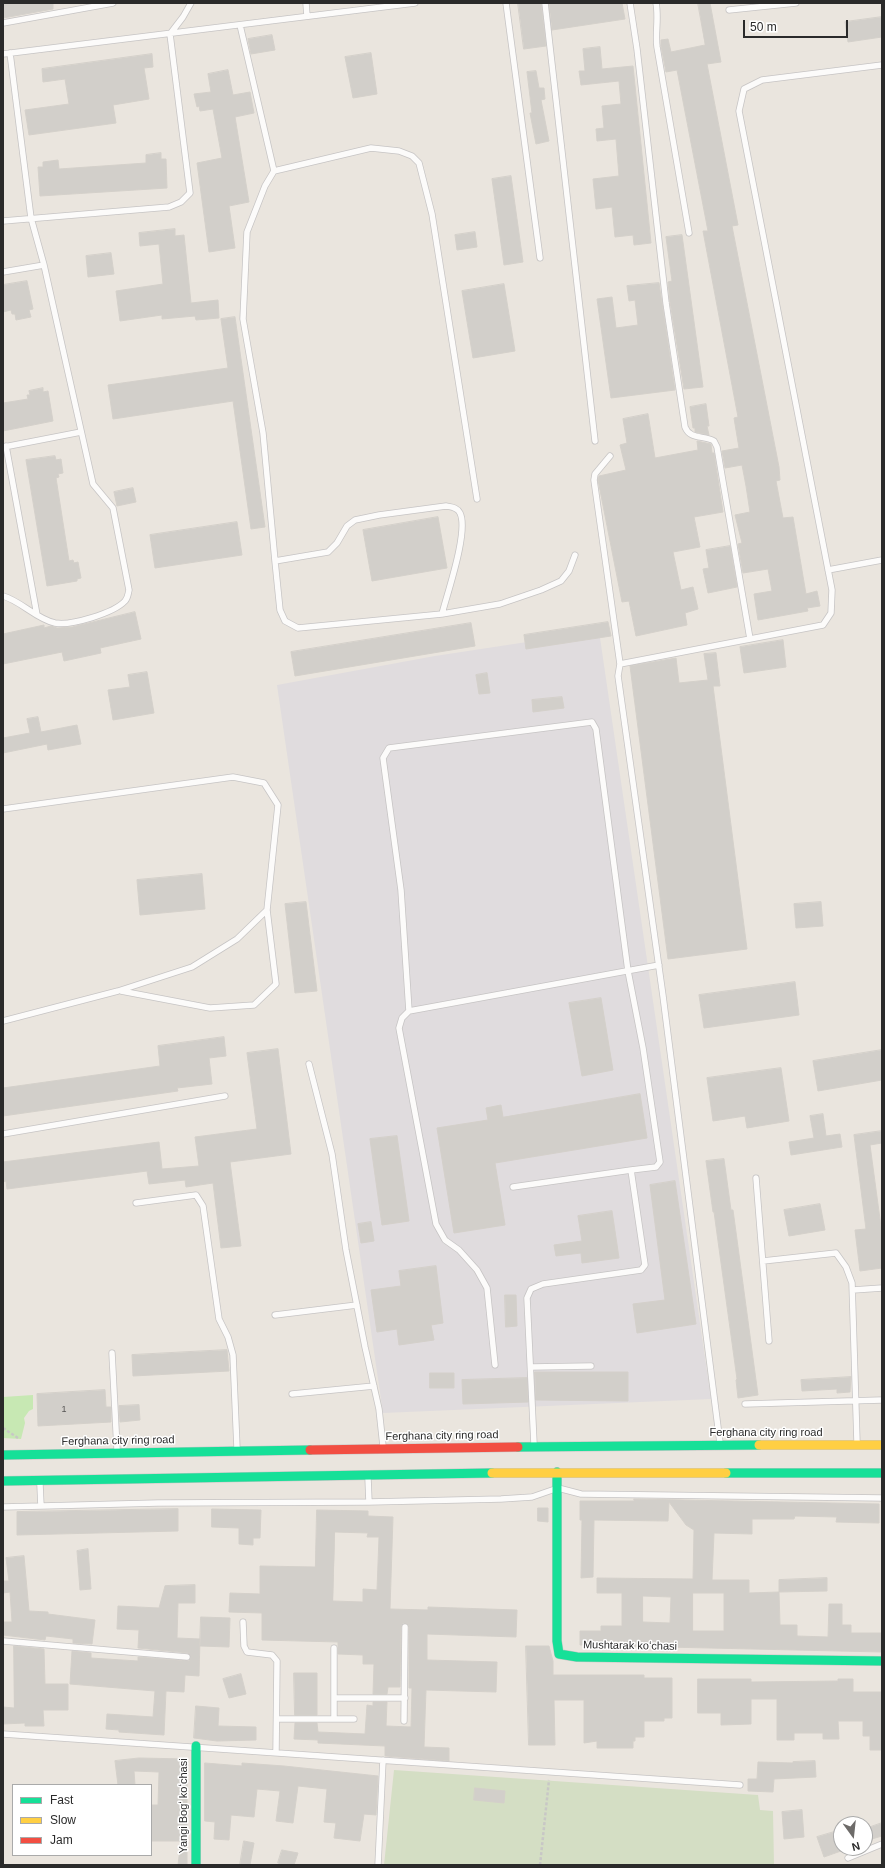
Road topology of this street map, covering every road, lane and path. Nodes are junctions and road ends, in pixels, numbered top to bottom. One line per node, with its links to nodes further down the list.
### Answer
1 (113, 3): 12 (lane)
2 (191, 3): 14 (lane)
3 (306, 3): 11 (lane)
4 (415, 3): 11 (lane)
5 (506, 3): 22 (lane)
6 (545, 3): 26 (lane)
7 (630, 3): 37 (lane)
8 (656, 3): 21 (lane)
9 (796, 3): 10 (lane)
10 (730, 10)
11 (307, 16): 13 (lane)
12 (3, 23)
13 (240, 25): 14 (lane); 18 (lane)
14 (170, 34): 15 (lane); 19 (lane)
15 (10, 53): 16 (lane); 19 (lane)
16 (3, 54)
17 (882, 65): 33 (lane)
18 (274, 171): 29 (lane); 31 (lane)
19 (31, 218): 20 (lane); 23 (lane)
20 (3, 221)
21 (689, 233)
22 (540, 258)
23 (44, 265): 24 (lane); 25 (lane)
24 (3, 272)
25 (81, 432): 27 (lane); 36 (lane)
26 (595, 440)
27 (5, 447): 36 (lane)
28 (610, 456): 38 (lane)
29 (477, 499)
30 (575, 555): 35 (lane)
31 (275, 560): 35 (lane); 35 (lane)
32 (882, 560): 33 (lane)
33 (828, 570): 37 (lane)
34 (3, 596): 36 (lane)
35 (442, 614)
36 (37, 615)
37 (750, 639): 38 (lane)
38 (620, 664): 41 (lane)
39 (3, 809): 40 (lane)
40 (267, 910): 43 (lane); 43 (lane)
41 (659, 965): 42 (lane); 70 (lane)
42 (628, 971): 44 (lane); 44 (lane); 49 (lane)
43 (118, 991): 45 (lane)
44 (409, 1011): 60 (lane)
45 (3, 1021)
46 (309, 1064): 56 (lane)
47 (225, 1096): 48 (lane)
48 (3, 1134)
49 (631, 1170): 51 (lane); 62 (lane)
50 (756, 1178): 53 (lane)
51 (513, 1187)
52 (136, 1203): 75 (lane)
53 (763, 1261): 55 (lane); 58 (lane)
54 (882, 1288): 55 (lane)
55 (853, 1290): 65 (lane)
56 (357, 1305): 57 (lane); 63 (lane)
57 (275, 1315)
58 (769, 1341)
59 (112, 1354): 76 (lane)
60 (495, 1366)
61 (591, 1366): 62 (lane)
62 (531, 1367): 73 (lane)
63 (374, 1386): 64 (lane); 74 (lane)
64 (292, 1394)
65 (856, 1400): 66 (lane); 67 (lane); 71 (lane)
66 (882, 1400)
67 (745, 1404)
68 (3, 1428): 69 (path)
69 (20, 1440)
70 (721, 1445): 71 (main road, Ferghana city ring road); 73 (main road, Ferghana city ring road)
71 (858, 1445): 72 (main road, Ferghana city ring road)
72 (882, 1445)
73 (534, 1447): 74 (main road, Ferghana city ring road)
74 (383, 1449): 75 (main road, Ferghana city ring road)
75 (238, 1451): 76 (main road, Ferghana city ring road)
76 (117, 1453): 77 (main road, Ferghana city ring road)
77 (3, 1455)
78 (557, 1472): 79 (main road); 80 (main road); 83 (main road, Mushtarak koʻchasi)
79 (882, 1473)
80 (368, 1475): 81 (main road); 85 (lane)
81 (40, 1480): 82 (main road); 86 (lane)
82 (3, 1481)
83 (558, 1488): 84 (lane); 85 (lane); 93 (main road, Mushtarak koʻchasi)
84 (882, 1498)
85 (369, 1502): 86 (lane)
86 (41, 1506): 87 (lane)
87 (3, 1507)
88 (243, 1622): 96 (lane)
89 (405, 1627): 95 (lane)
90 (3, 1641): 92 (lane)
91 (334, 1648): 94 (lane)
92 (187, 1657)
93 (882, 1661)
94 (334, 1698): 95 (lane); 97 (lane)
95 (405, 1698): 99 (lane)
96 (277, 1719): 97 (lane); 102 (lane)
97 (334, 1719): 98 (lane)
98 (354, 1719)
99 (404, 1721)
100 (3, 1734): 101 (lane)
101 (196, 1746): 102 (lane); 108 (main road, Yangi Bogʻ koʻchasi)
102 (276, 1752): 103 (lane)
103 (383, 1760): 104 (lane); 109 (lane)
104 (550, 1772): 105 (lane); 110 (path)
105 (740, 1785)
106 (882, 1844): 107 (lane)
107 (848, 1858)
108 (196, 1865)
109 (378, 1865)
110 (540, 1865)

